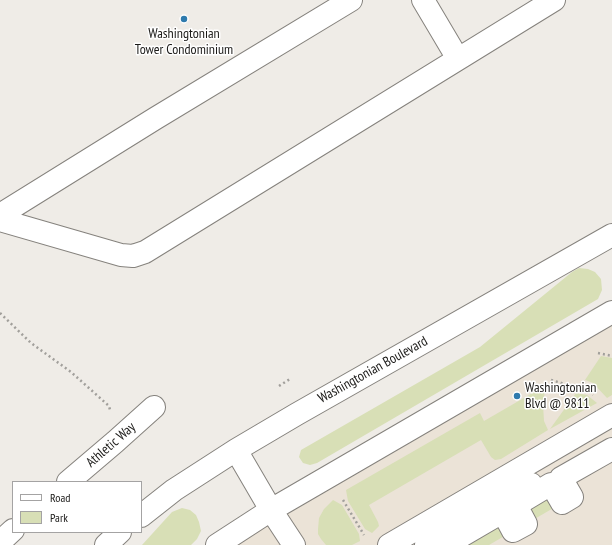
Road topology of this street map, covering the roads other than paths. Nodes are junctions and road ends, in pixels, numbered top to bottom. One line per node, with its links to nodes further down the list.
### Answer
1 (351, 0): 5 (street)
2 (422, 0): 4 (street)
3 (554, 0): 4 (street)
4 (458, 59): 6 (street)
5 (0, 215)
6 (0, 220)
7 (612, 235): 13 (street, Washingtonian Boulevard)
8 (612, 312): 15 (street)
9 (154, 407): 14 (street, Athletic Way)
10 (612, 415): 23 (street)
11 (612, 438): 24 (street)
12 (612, 449): 25 (street)
13 (236, 450): 15 (street); 16 (street, Washingtonian Boulevard)
14 (69, 481)
15 (271, 510): 21 (street); 22 (street)
16 (142, 515)
17 (12, 531): 19 (street)
18 (119, 533): 20 (street)
19 (0, 542)
20 (106, 545)
21 (217, 545)
22 (294, 545)
23 (389, 545)
24 (426, 545)
25 (453, 545)

